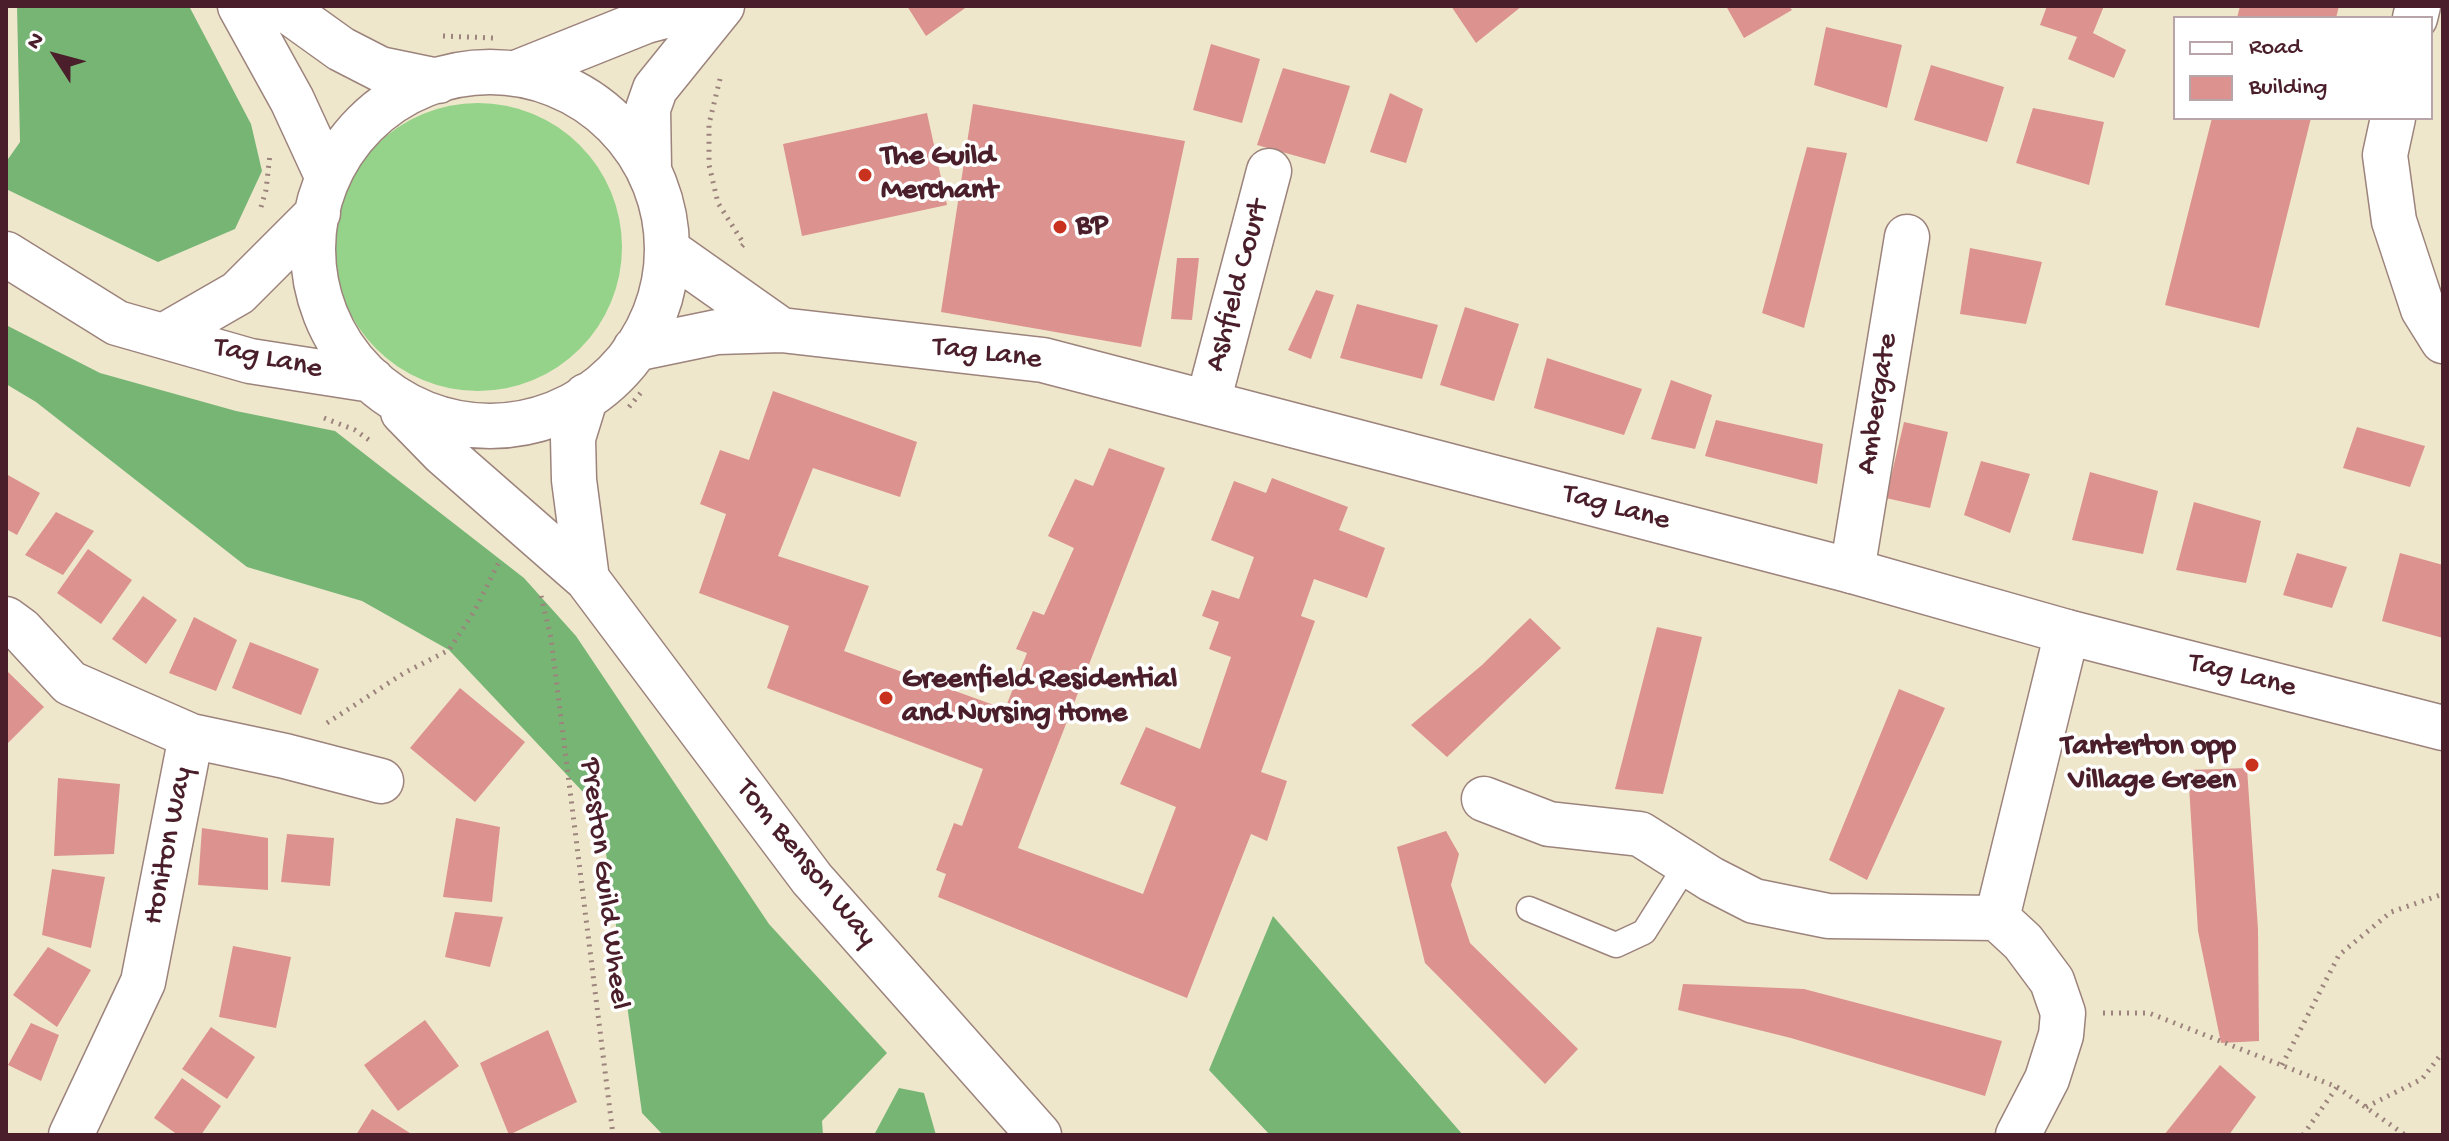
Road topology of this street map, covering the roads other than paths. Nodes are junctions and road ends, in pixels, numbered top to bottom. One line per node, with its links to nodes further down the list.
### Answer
1 (240, 6): 10 (main road)
2 (281, 6): 6 (main road)
3 (702, 6): 5 (main road)
4 (722, 6): 8 (main road)
5 (516, 73): 6 (main road); 8 (main road)
6 (438, 81): 10 (main road, Tag Lane)
7 (2393, 120): 16 (main road)
8 (649, 168): 12 (main road)
9 (1269, 171): 20 (main road, Ashfield Court)
10 (322, 194): 15 (main road, Tag Lane); 18 (main road, Tom Benson Way)
11 (1907, 237): 21 (main road, Ambergate)
12 (669, 251): 14 (main road, Tag Lane); 17 (main road)
13 (6, 254): 15 (main road, Tag Lane)
14 (781, 330): 17 (main road, Tag Lane); 20 (main road, Tag Lane)
15 (165, 335): 18 (main road, Tag Lane)
16 (2443, 341)
17 (635, 349): 19 (main road)
18 (380, 388): 19 (main road); 22 (main road, Tom Benson Way)
19 (586, 396): 22 (main road, Tom Benson Way)
20 (1208, 402): 21 (main road, Tag Lane)
21 (1852, 571): 24 (main road, Tag Lane)
22 (587, 579): 33 (main road, Tom Benson Way)
23 (6, 619): 26 (main road)
24 (2067, 632): 25 (main road, Tag Lane); 31 (main road)
25 (2443, 728)
26 (191, 736): 27 (main road, Honiton Way); 32 (main road, Honiton Way)
27 (381, 781)
28 (1484, 799): 29 (main road)
29 (1687, 864): 30 (lane); 31 (main road)
30 (1529, 909)
31 (1997, 918): 34 (main road)
32 (71, 1135)
33 (1039, 1135)
34 (2018, 1135)

